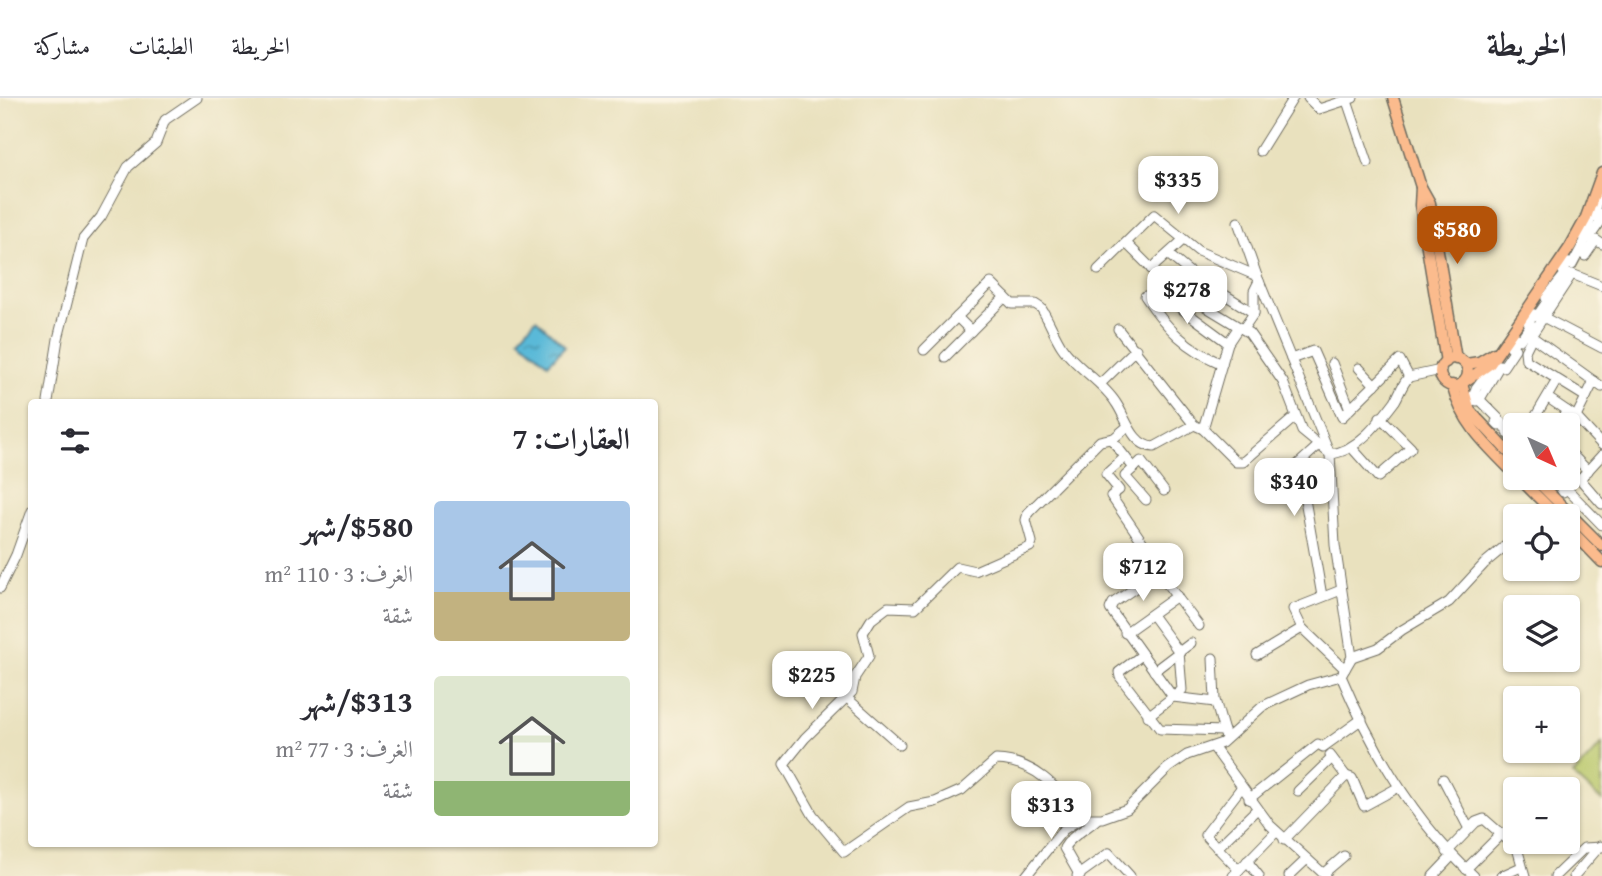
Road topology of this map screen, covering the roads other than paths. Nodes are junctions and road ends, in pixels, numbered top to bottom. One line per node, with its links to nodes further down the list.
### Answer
1 (197, 98): 50 (street)
2 (1293, 98): 6 (street)
3 (1308, 98): 5 (street)
4 (1393, 98): 41 (main road)
5 (1349, 99): 7 (street)
6 (1260, 151)
7 (1367, 163)
8 (1602, 173): 35 (main road)
9 (1602, 190): 64 (street)
10 (1602, 212): 60 (street)
11 (1238, 222): 20 (street)
12 (1602, 230): 14 (street)
13 (1183, 240): 15 (street); 16 (street); 20 (street)
14 (1599, 242): 19 (street)
15 (1126, 243): 17 (street); 18 (street)
16 (1169, 255): 17 (street); 25 (street)
17 (1151, 269): 28 (street)
18 (1098, 270)
19 (1572, 274): 21 (street); 27 (street)
20 (1258, 278): 25 (street); 38 (street)
21 (1602, 286)
22 (1145, 296): 40 (street)
23 (1005, 298): 26 (street); 30 (street); 45 (street)
24 (1167, 298): 32 (street)
25 (1254, 313): 28 (street)
26 (957, 317): 30 (street); 36 (street)
27 (1543, 317): 31 (street); 33 (street)
28 (1241, 328): 32 (street); 57 (street)
29 (1118, 329): 34 (street)
30 (971, 331): 37 (street)
31 (1532, 337): 44 (street); 47 (street)
32 (1228, 344): 40 (street)
33 (1602, 348)
34 (1136, 349): 45 (street); 62 (street)
35 (1498, 349): 41 (main road); 46 (main road)
36 (924, 350)
37 (945, 357)
38 (1291, 359): 52 (street); 72 (street)
39 (1332, 363): 52 (street)
40 (1222, 364): 62 (street)
41 (1452, 364): 43 (street); 46 (main road); 46 (main road)
42 (1359, 368): 48 (street)
43 (1409, 377): 48 (street); 58 (street)
44 (1556, 380): 49 (street); 54 (street)
45 (1100, 384): 61 (street)
46 (1459, 384): 65 (main road); 73 (main road)
47 (1598, 384): 49 (street)
48 (1375, 385): 52 (street)
49 (1586, 397): 56 (street)
50 (48, 399)
51 (1551, 400): 53 (street)
52 (1350, 409)
53 (1567, 411): 55 (street)
54 (1537, 413)
55 (1570, 413)
56 (1578, 413)
57 (1295, 417): 62 (street); 67 (street)
58 (1380, 417): 69 (street); 69 (street)
59 (1580, 421): 66 (street)
60 (1503, 423)
61 (1126, 427): 63 (street); 68 (street)
62 (1199, 427): 68 (street)
63 (1111, 439): 71 (street); 110 (street)
64 (1503, 442)
65 (1503, 444)
66 (1602, 445)
67 (1318, 446): 72 (street); 78 (street)
68 (1154, 447): 75 (street)
69 (1352, 448): 72 (street)
70 (1602, 455): 76 (street)
71 (1125, 457): 75 (street); 91 (street)
72 (1330, 458): 78 (street); 94 (street)
73 (1503, 462)
74 (1580, 463): 76 (street)
75 (1138, 465): 82 (street); 83 (street)
76 (1588, 471): 77 (street)
77 (1580, 480): 85 (street)
78 (1307, 481): 96 (street)
79 (1531, 490): 84 (main road)
80 (1548, 490): 89 (main road)
81 (1568, 490): 87 (street)
82 (1164, 491)
83 (1146, 500)
84 (1544, 504)
85 (1602, 504)
86 (28, 521): 93 (street)
87 (1602, 525)
88 (1580, 539): 92 (main road)
89 (1602, 545)
90 (1503, 548): 105 (street)
91 (1150, 553)
92 (1602, 562)
93 (0, 588)
94 (1342, 590): 96 (street); 105 (street)
95 (1177, 596): 97 (street); 98 (street); 100 (street)
96 (1322, 596): 99 (street)
97 (1152, 615): 100 (street); 102 (street)
98 (1199, 626)
99 (1302, 628): 104 (street); 108 (street)
100 (1125, 633): 103 (street)
101 (1191, 643): 102 (street)
102 (1179, 652): 107 (street); 109 (street)
103 (1142, 655): 107 (street); 112 (street)
104 (1257, 655)
105 (1352, 657): 108 (street)
106 (1213, 658): 111 (street)
107 (1154, 671): 109 (street)
108 (1343, 673): 113 (street); 114 (street)
109 (1173, 697): 111 (street); 112 (street)
110 (847, 698): 115 (street); 126 (street)
111 (1215, 702): 114 (street)
112 (1148, 716): 114 (street)
113 (1362, 719): 116 (street); 121 (street)
114 (1225, 735): 117 (street)
115 (900, 745)
116 (1323, 747): 118 (street); 124 (street)
117 (1214, 748): 122 (street); 127 (street)
118 (1332, 758): 119 (street); 123 (street)
119 (1346, 776): 121 (street); 131 (street)
120 (1443, 779): 128 (street)
121 (1399, 787): 134 (street)
122 (1241, 788): 124 (street); 133 (street)
123 (1298, 791)
124 (1249, 799): 125 (street)
125 (1257, 809): 129 (street); 133 (street)
126 (1082, 818): 127 (street); 143 (street)
127 (1097, 819): 141 (street)
128 (1469, 829): 130 (street); 134 (street)
129 (1276, 832): 131 (street); 137 (street)
130 (1502, 833): 138 (street); 140 (street)
131 (1284, 840): 136 (street)
132 (1601, 846): 149 (street); 150 (street)
133 (1217, 848): 139 (street)
134 (1449, 854): 140 (street); 147 (street)
135 (1344, 856): 142 (street)
136 (1307, 859): 142 (street); 146 (street)
137 (1247, 861): 139 (street); 145 (street)
138 (1523, 872): 148 (street)
139 (1236, 873)
140 (1468, 873)
141 (1079, 875): 144 (street)
142 (1325, 875)
143 (1026, 876)
144 (1130, 876)
145 (1259, 876)
146 (1289, 876)
147 (1433, 876)
148 (1501, 876)
149 (1555, 876)
150 (1574, 876)

